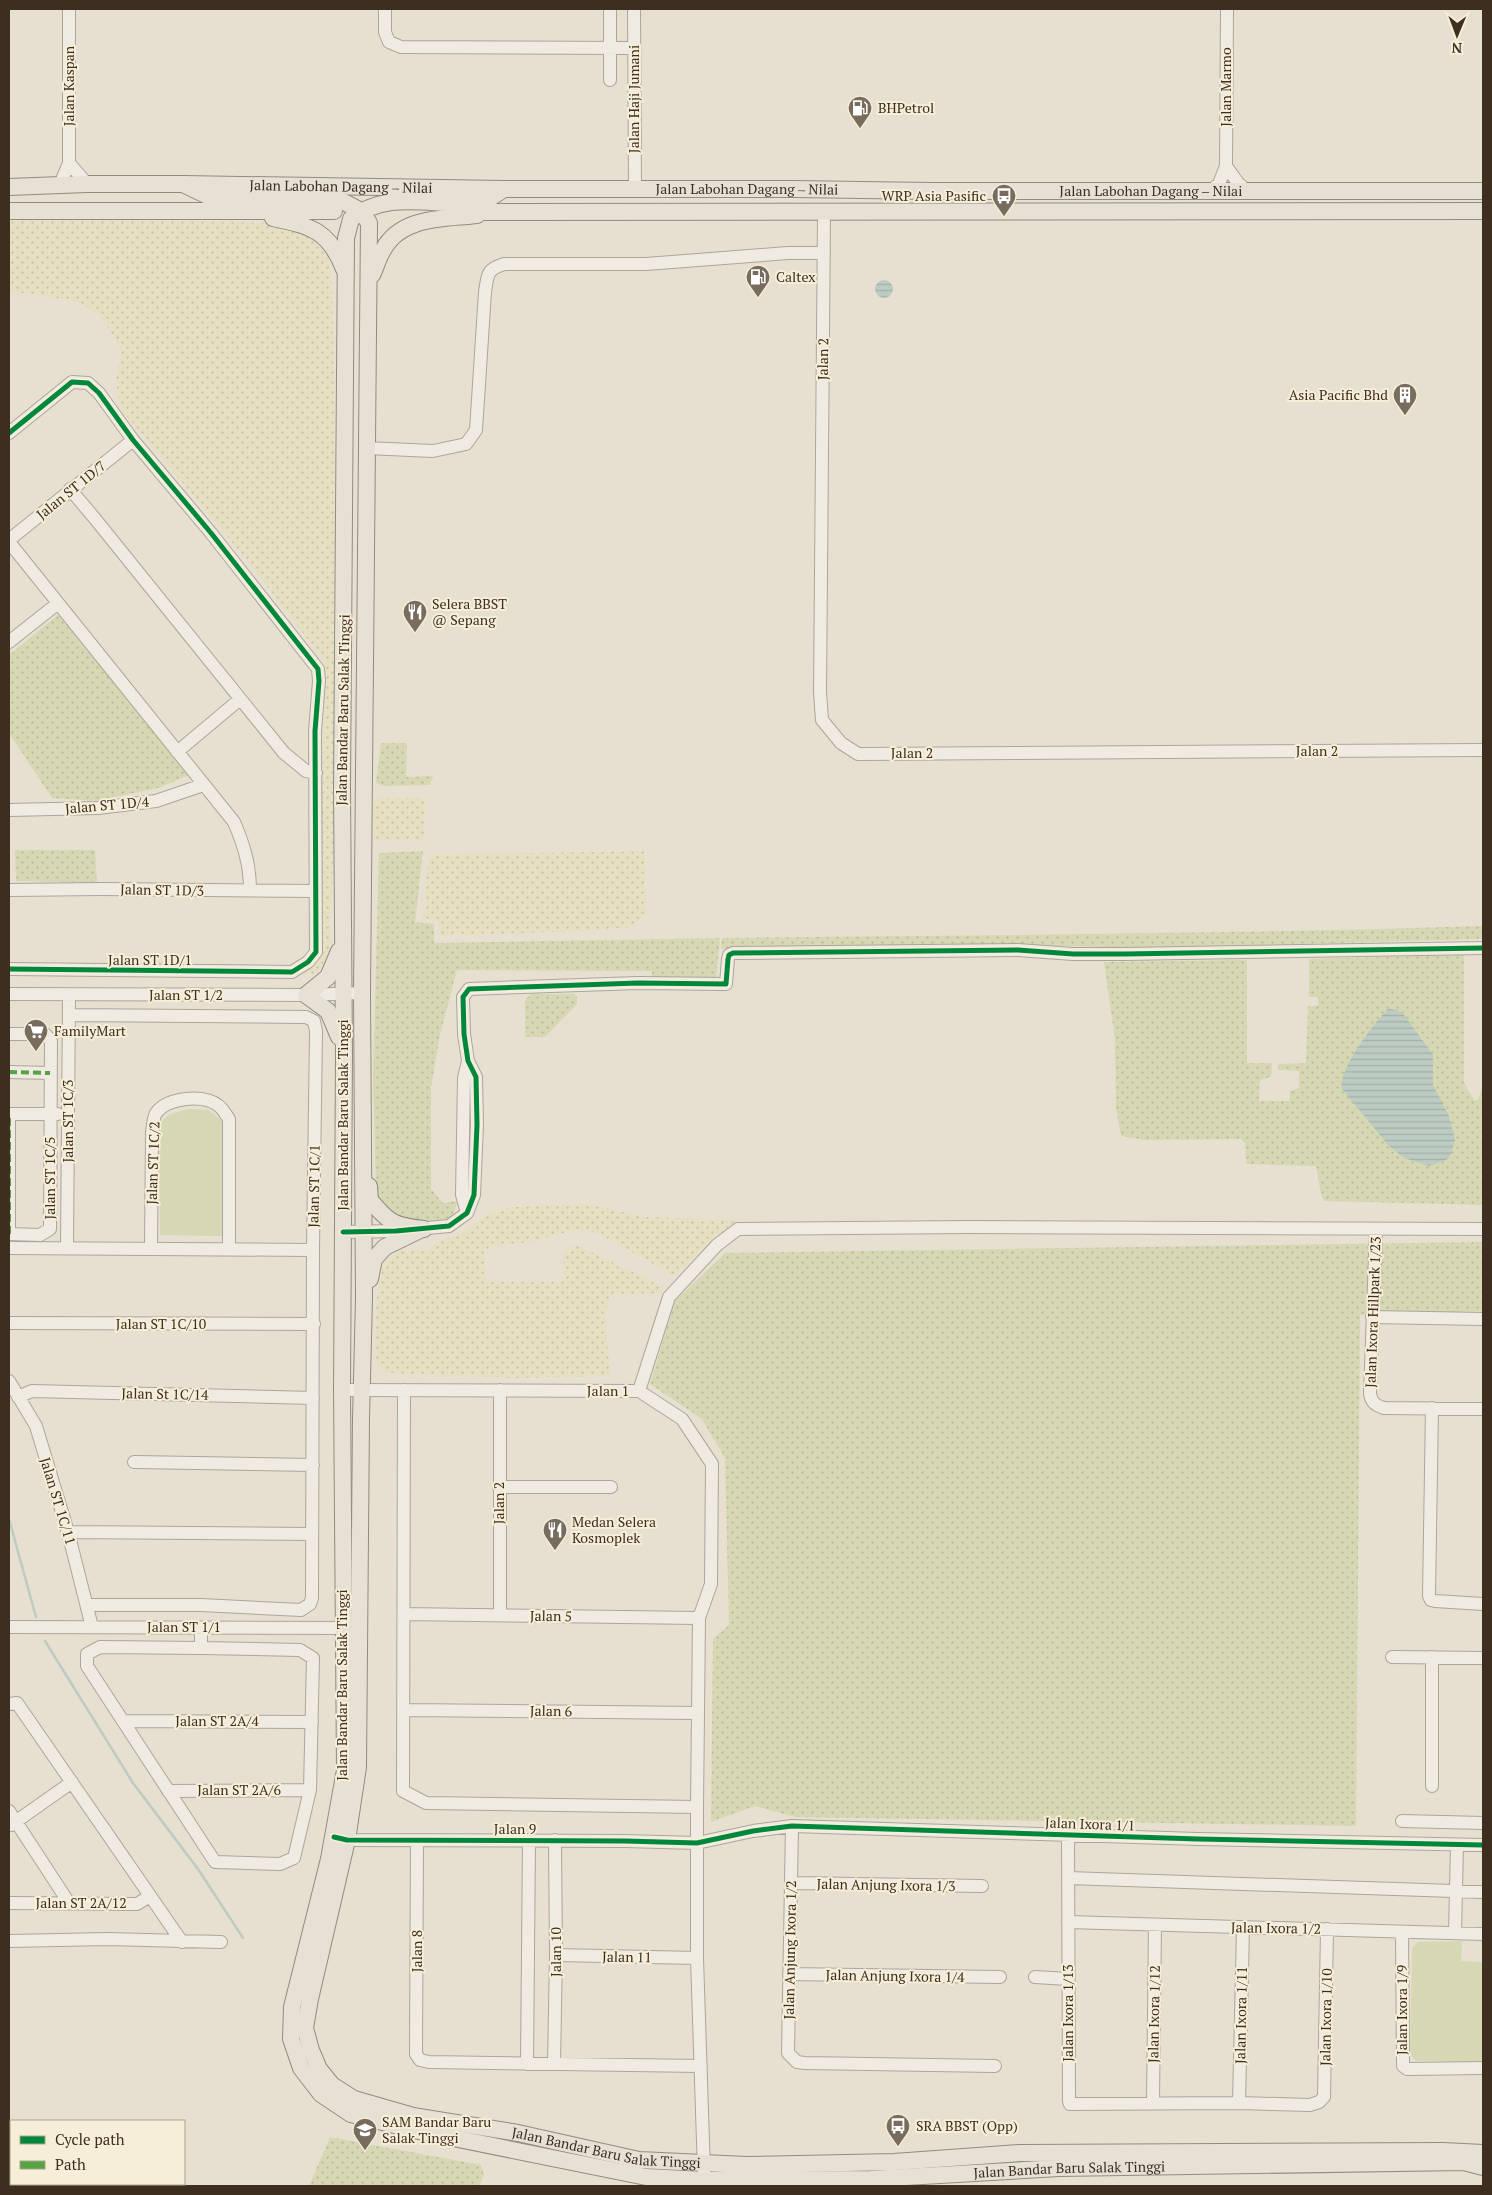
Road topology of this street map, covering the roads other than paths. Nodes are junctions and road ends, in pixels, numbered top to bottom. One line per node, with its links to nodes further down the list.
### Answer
1 (70, 9): 9 (street, Jalan Kaspan)
2 (385, 9): 6 (street)
3 (610, 9): 6 (street)
4 (634, 9): 7 (street, Jalan Haji Jumani)
5 (1227, 9): 10 (street, Jalan Marmo)
6 (610, 48): 7 (street); 8 (street)
7 (633, 48): 16 (street, Jalan Haji Jumani)
8 (610, 80)
9 (69, 163): 11 (street); 13 (street)
10 (1226, 166): 17 (street); 18 (street)
11 (86, 184): 12 (main road, Jalan Labohan Dagang ‒ Nilai); 13 (main road, Jalan Labohan Dagang ‒ Nilai)
12 (183, 184): 15 (main road, Jalan Labohan Dagang ‒ Nilai); 21 (main road)
13 (59, 187): 14 (main road, Jalan Labohan Dagang ‒ Nilai)
14 (9, 188)
15 (504, 189): 16 (main road, Jalan Labohan Dagang ‒ Nilai); 21 (main road)
16 (635, 190): 17 (main road, Jalan Labohan Dagang ‒ Nilai)
17 (1210, 191): 18 (main road, Jalan Labohan Dagang ‒ Nilai)
18 (1247, 191): 19 (main road, Jalan Labohan Dagang ‒ Nilai)
19 (1483, 191)
20 (209, 211): 21 (main road, Jalan Labohan Dagang ‒ Nilai); 23 (main road, Jalan Labohan Dagang ‒ Nilai); 27 (main road)
21 (361, 211): 24 (main road, Jalan Labohan Dagang ‒ Nilai); 27 (main road, Jalan Bandar Baru Salak Tinggi); 28 (main road, Jalan Bandar Baru Salak Tinggi)
22 (1483, 211): 25 (main road, Jalan Labohan Dagang ‒ Nilai)
23 (9, 212)
24 (497, 212): 25 (main road, Jalan Labohan Dagang ‒ Nilai); 28 (main road)
25 (824, 213): 26 (street, Jalan 2)
26 (824, 252): 33 (street); 39 (street, Jalan 2)
27 (346, 273): 29 (main road, Jalan Bandar Baru Salak Tinggi)
28 (370, 281): 30 (main road, Jalan Bandar Baru Salak Tinggi)
29 (346, 366): 30 (main road); 47 (main road, Jalan Bandar Baru Salak Tinggi)
30 (368, 367): 33 (main road, Jalan Bandar Baru Salak Tinggi)
31 (9, 433): 32 (street)
32 (133, 440): 34 (street, Jalan ST 1D/7); 41 (street)
33 (366, 448): 50 (main road, Jalan Bandar Baru Salak Tinggi)
34 (70, 490): 35 (street, Jalan ST 1D/7); 38 (street)
35 (9, 541): 36 (street)
36 (57, 604): 37 (street); 40 (street)
37 (9, 642)
38 (239, 700): 40 (street); 41 (street)
39 (1483, 750)
40 (177, 752): 42 (street)
41 (316, 773): 46 (street)
42 (203, 785): 43 (street, Jalan ST 1D/4); 45 (street)
43 (9, 810)
44 (9, 890): 45 (street, Jalan ST 1D/3)
45 (250, 890): 46 (street, Jalan ST 1D/3)
46 (316, 891): 49 (street, Jalan ST 1D/1)
47 (342, 938): 53 (main road, Jalan Bandar Baru Salak Tinggi); 54 (main road)
48 (1483, 948): 64 (street)
49 (9, 969)
50 (362, 993): 53 (street, Jalan ST 1/2); 63 (main road, Jalan Bandar Baru Salak Tinggi)
51 (9, 994): 52 (street, Jalan ST 1/2)
52 (69, 994): 54 (street, Jalan ST 1/2); 55 (street, Jalan ST 1C/3)
53 (342, 994): 54 (street, Jalan ST 1/2); 57 (main road, Jalan Bandar Baru Salak Tinggi)
54 (306, 995): 57 (main road)
55 (69, 1015): 62 (street, Jalan ST 1C/3); 74 (street, Jalan ST 1C/1)
56 (9, 1034): 59 (street)
57 (344, 1056): 68 (main road, Jalan Bandar Baru Salak Tinggi)
58 (9, 1072): 59 (street)
59 (50, 1072): 61 (street)
60 (9, 1114): 61 (street); 69 (street)
61 (50, 1114): 62 (street); 69 (street, Jalan ST 1C/5)
62 (68, 1114): 71 (street, Jalan ST 1C/3)
63 (364, 1116): 64 (main road); 67 (main road, Jalan Bandar Baru Salak Tinggi)
64 (424, 1228): 67 (street); 75 (main road)
65 (1376, 1229): 66 (street); 76 (street, Jalan Ixora Hillpark 1/23); 85 (street)
66 (1483, 1229)
67 (363, 1231): 68 (street); 75 (main road, Jalan Bandar Baru Salak Tinggi)
68 (343, 1232): 81 (main road, Jalan Bandar Baru Salak Tinggi)
69 (9, 1234)
70 (9, 1248): 71 (street)
71 (67, 1248): 72 (street)
72 (151, 1249): 73 (street); 73 (street, Jalan ST 1C/2)
73 (228, 1250): 74 (street)
74 (313, 1250): 79 (street, Jalan ST 1C/1)
75 (364, 1298): 82 (main road, Jalan Bandar Baru Salak Tinggi)
76 (1372, 1318): 77 (street); 88 (street, Jalan Ixora Hillpark 1/23)
77 (1483, 1319)
78 (9, 1323): 79 (street, Jalan ST 1C/10)
79 (314, 1324): 87 (street, Jalan ST 1C/1)
80 (9, 1381): 86 (street, Jalan ST 1C/11)
81 (342, 1390): 82 (street, Jalan 1); 104 (main road, Jalan Bandar Baru Salak Tinggi)
82 (362, 1390): 83 (street, Jalan 1); 105 (main road, Jalan Bandar Baru Salak Tinggi)
83 (404, 1390): 84 (street, Jalan 1); 98 (street)
84 (500, 1390): 85 (street, Jalan 1); 92 (street, Jalan 2)
85 (639, 1391): 100 (street, Jalan 1)
86 (18, 1396): 87 (street, Jalan St 1C/14); 94 (street, Jalan ST 1C/11)
87 (314, 1398): 91 (street, Jalan ST 1C/1)
88 (1432, 1408): 89 (street, Jalan Ixora Hillpark 1/23); 96 (street)
89 (1483, 1409)
90 (134, 1462): 91 (street)
91 (313, 1465): 95 (street, Jalan ST 1C/1)
92 (499, 1487): 93 (street); 99 (street, Jalan 2)
93 (611, 1487)
94 (68, 1532): 95 (street); 97 (street, Jalan ST 1C/11)
95 (312, 1534): 97 (street, Jalan ST 1C/1)
96 (1483, 1604)
97 (87, 1605): 102 (street, Jalan ST 1C/11)
98 (404, 1614): 99 (street, Jalan 5); 111 (street)
99 (500, 1615): 100 (street, Jalan 5)
100 (699, 1618): 112 (street)
101 (9, 1627): 102 (street, Jalan ST 1/1)
102 (92, 1627): 103 (street, Jalan ST 1/1)
103 (201, 1628): 104 (street, Jalan ST 1/1); 106 (street)
104 (343, 1628): 105 (street, Jalan ST 1/1); 125 (main road, Jalan Bandar Baru Salak Tinggi)
105 (359, 1628): 125 (main road, Jalan Bandar Baru Salak Tinggi)
106 (201, 1648): 113 (street); 114 (street)
107 (1392, 1657): 108 (street)
108 (1432, 1657): 109 (street); 116 (street)
109 (1483, 1658)
110 (9, 1704): 115 (street)
111 (404, 1710): 112 (street, Jalan 6); 119 (street)
112 (698, 1713): 119 (street)
113 (123, 1721): 114 (street, Jalan ST 2A/4); 118 (street)
114 (312, 1722): 117 (street)
115 (72, 1782): 120 (street); 137 (street)
116 (1432, 1786)
117 (310, 1790): 118 (street, Jalan ST 2A/6); 118 (street)
118 (168, 1791)
119 (697, 1807): 129 (street)
120 (11, 1820): 139 (street)
121 (1402, 1821): 122 (street)
122 (1483, 1823)
123 (792, 1826): 124 (street, Jalan Ixora 1/1); 129 (street, Jalan Ixora 1/1); 133 (street, Jalan Anjung Ixora 1/2)
124 (1068, 1835): 130 (street, Jalan Ixora 1/1); 132 (street, Jalan Ixora 1/13)
125 (340, 1838): 126 (street, Jalan 9); 165 (main road, Jalan Bandar Baru Salak Tinggi); 167 (main road, Jalan Bandar Baru Salak Tinggi)
126 (417, 1840): 127 (street, Jalan 9); 156 (street, Jalan 8)
127 (529, 1840): 128 (street, Jalan 9); 156 (street, Jalan 10)
128 (555, 1840): 129 (street, Jalan 9); 150 (street, Jalan 10)
129 (697, 1844): 151 (street)
130 (1456, 1845): 131 (street, Jalan Ixora 1/1); 135 (street)
131 (1483, 1845)
132 (1068, 1878): 135 (street); 140 (street, Jalan Ixora 1/13)
133 (791, 1883): 134 (street, Jalan Anjung Ixora 1/3); 152 (street, Jalan Anjung Ixora 1/2)
134 (982, 1886)
135 (1455, 1892): 136 (street); 145 (street)
136 (1483, 1892)
137 (150, 1896): 139 (street, Jalan ST 2A/12); 148 (street)
138 (9, 1903): 139 (street, Jalan ST 2A/12)
139 (70, 1903)
140 (1068, 1922): 141 (street, Jalan Ixora 1/2); 155 (street, Jalan Ixora 1/13)
141 (1155, 1925): 142 (street, Jalan Ixora 1/2); 161 (street, Jalan Ixora 1/12)
142 (1243, 1928): 143 (street, Jalan Ixora 1/2); 162 (street, Jalan Ixora 1/11)
143 (1327, 1929): 144 (street, Jalan Ixora 1/2); 162 (street, Jalan Ixora 1/10)
144 (1402, 1932): 145 (street, Jalan Ixora 1/2); 160 (street, Jalan Ixora 1/9)
145 (1454, 1934): 146 (street, Jalan Ixora 1/2)
146 (1483, 1934)
147 (9, 1941): 148 (street)
148 (182, 1942): 149 (street)
149 (220, 1942)
150 (556, 1955): 151 (street, Jalan 11); 157 (street, Jalan 10)
151 (697, 1958): 158 (street)
152 (789, 1974): 153 (street, Jalan Anjung Ixora 1/4); 159 (street, Jalan Anjung Ixora 1/2)
153 (1000, 1977)
154 (1035, 1977): 155 (street)
155 (1068, 1979): 161 (street, Jalan Ixora 1/13)
156 (528, 2064): 157 (street)
157 (554, 2064): 158 (street)
158 (701, 2066): 165 (street)
159 (994, 2066)
160 (1483, 2068)
161 (1153, 2103): 162 (street)
162 (1239, 2103)
163 (1483, 2153): 164 (main road, Jalan Bandar Baru Salak Tinggi)
164 (871, 2162): 165 (main road, Jalan Bandar Baru Salak Tinggi); 168 (street)
165 (704, 2163): 167 (street)
166 (1483, 2167): 168 (main road, Jalan Bandar Baru Salak Tinggi)
167 (704, 2180): 168 (main road, Jalan Bandar Baru Salak Tinggi)
168 (870, 2183)

